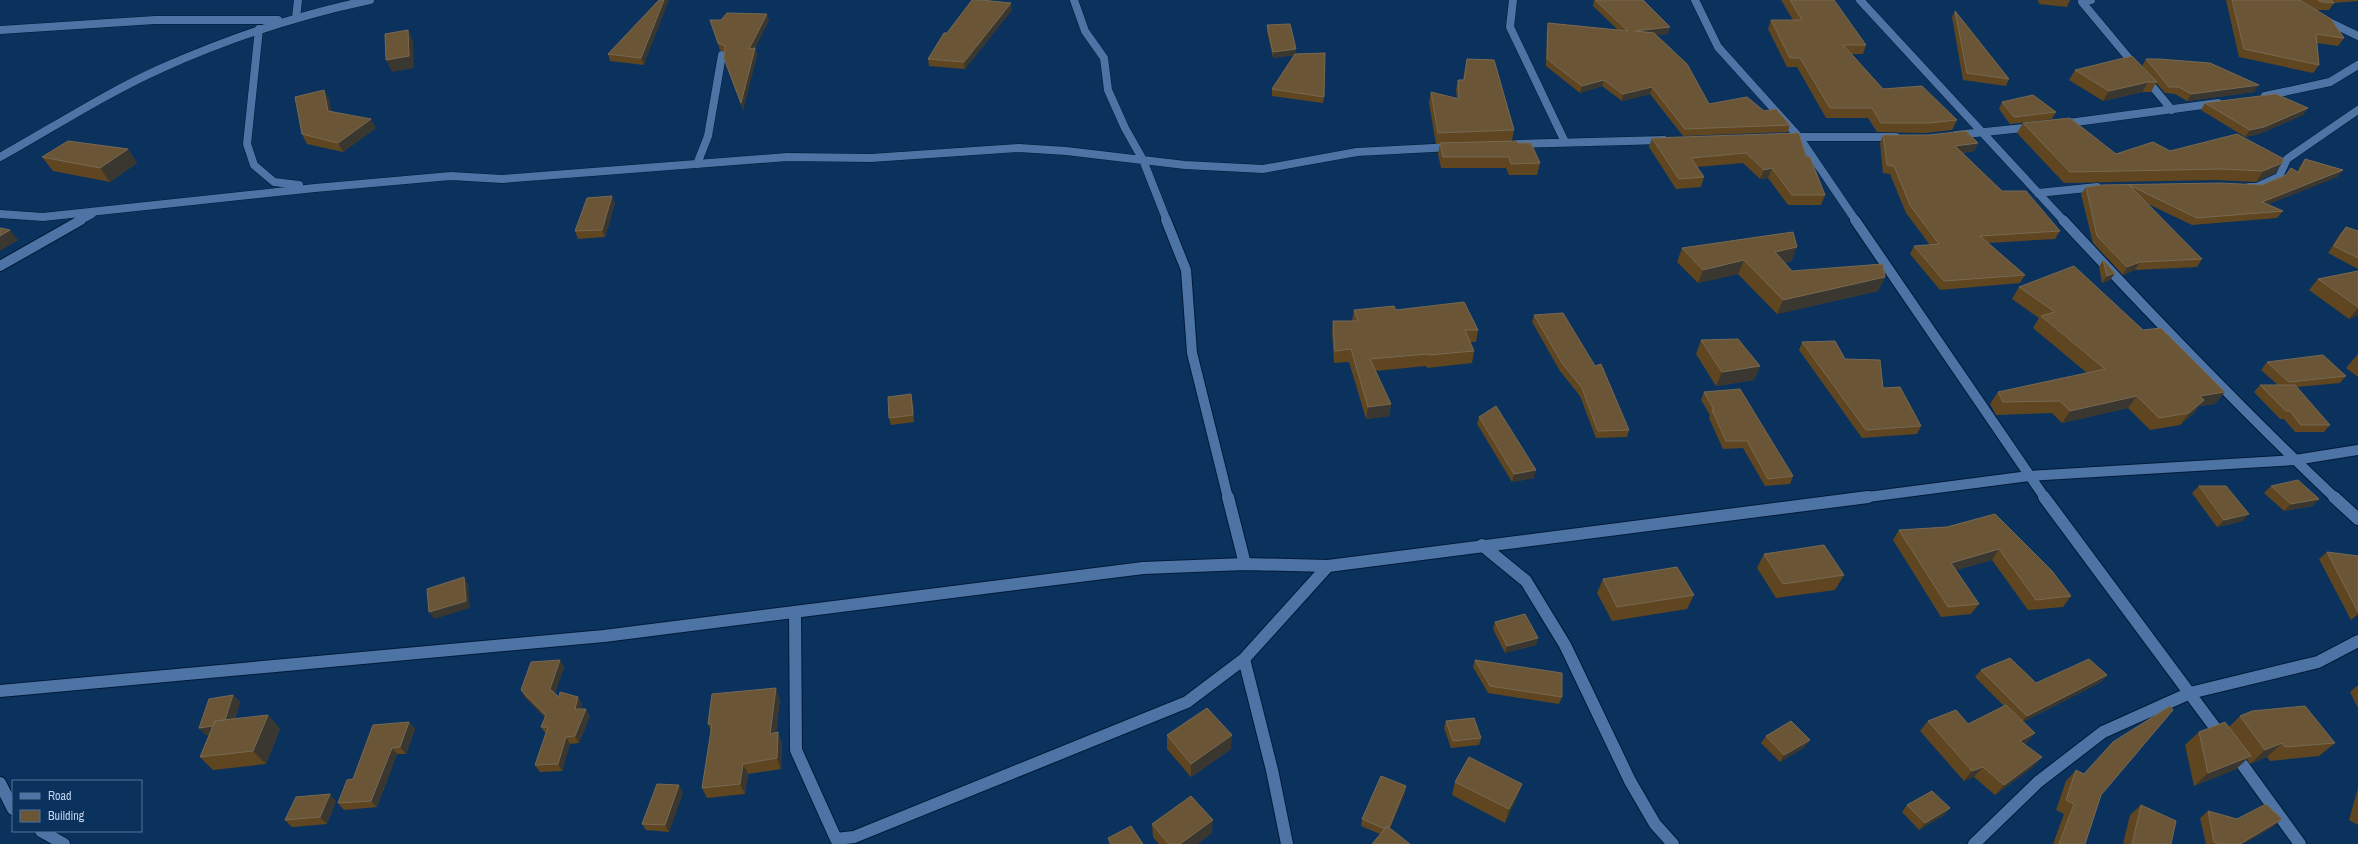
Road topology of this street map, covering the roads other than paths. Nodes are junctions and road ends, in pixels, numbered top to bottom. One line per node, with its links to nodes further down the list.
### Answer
1 (298, 0): 9 (street)
2 (370, 0): 9 (street)
3 (1074, 0): 29 (street)
4 (1513, 0): 25 (street)
5 (1695, 0): 22 (street)
6 (1860, 0): 19 (street)
7 (2091, 0): 17 (street)
8 (2313, 14): 12 (street)
9 (293, 19): 10 (street); 11 (street)
10 (259, 29): 28 (street); 33 (street)
11 (0, 30)
12 (2358, 36)
13 (722, 55): 30 (street)
14 (2358, 65): 15 (street)
15 (2258, 97)
16 (2228, 102): 17 (street)
17 (2172, 110): 19 (street)
18 (2358, 110): 32 (street)
19 (1982, 133): 20 (street); 34 (street)
20 (1947, 136)
21 (1777, 137): 22 (street)
22 (1799, 137): 23 (street); 40 (street)
23 (1901, 138)
24 (1672, 140): 25 (street)
25 (1565, 142): 26 (street)
26 (1512, 145)
27 (1459, 147): 29 (street)
28 (0, 157)
29 (1143, 160): 30 (street); 43 (street)
30 (698, 164): 33 (street)
31 (2105, 187): 34 (street)
32 (2238, 187)
33 (315, 188): 35 (street)
34 (2038, 193): 39 (street)
35 (96, 212): 36 (street); 37 (street)
36 (0, 214)
37 (0, 266)
38 (2358, 450): 39 (street)
39 (2296, 460): 40 (street); 41 (street)
40 (2029, 476): 42 (street); 49 (street)
41 (2358, 519)
42 (1482, 545): 44 (street); 56 (street)
43 (1245, 564): 44 (street); 45 (street)
44 (1328, 566): 47 (street)
45 (795, 612): 48 (street); 53 (street)
46 (2358, 641): 49 (street)
47 (1244, 659): 53 (street); 55 (street)
48 (0, 691)
49 (2190, 693): 57 (street); 58 (street)
50 (0, 783): 51 (street)
51 (12, 807)
52 (43, 832): 54 (street)
53 (852, 841)
54 (64, 844)
55 (1287, 844)
56 (1673, 844)
57 (1974, 844)
58 (2300, 844)

